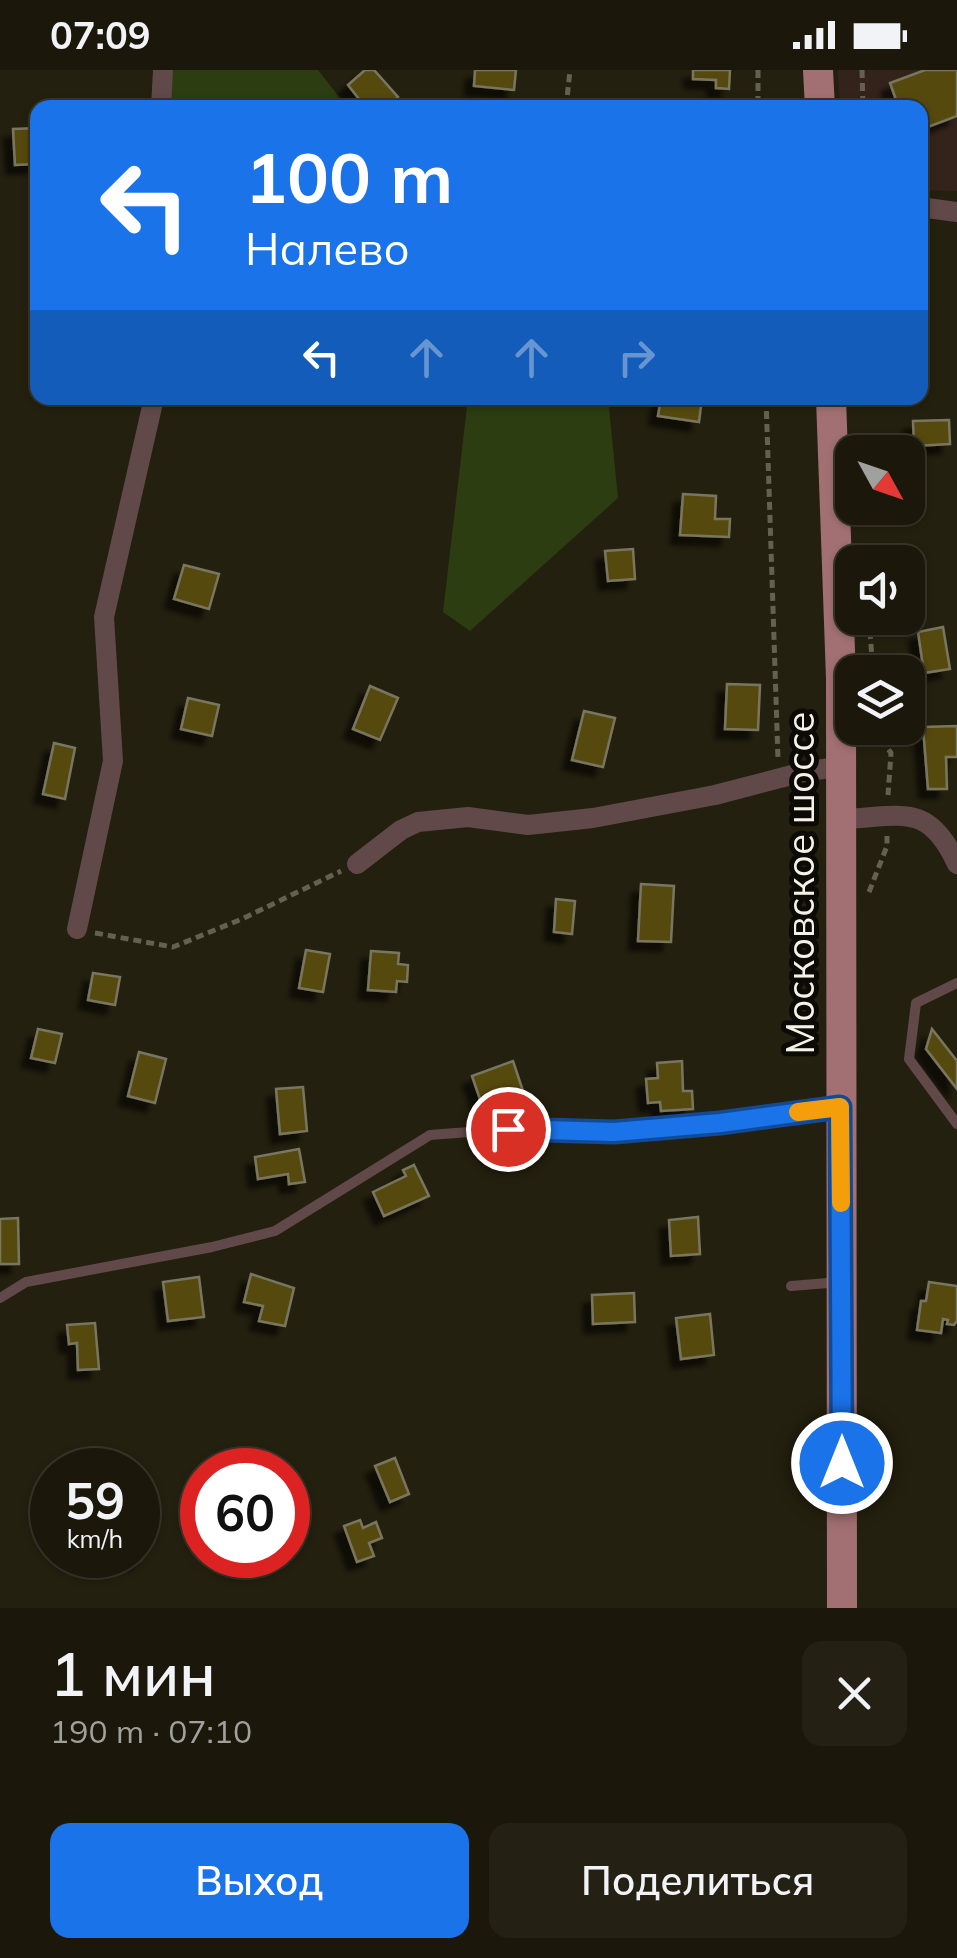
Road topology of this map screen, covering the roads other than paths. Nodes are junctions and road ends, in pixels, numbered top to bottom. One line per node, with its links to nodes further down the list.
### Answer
1 (163, 70): 3 (street)
2 (818, 70): 4 (main road)
3 (161, 100)
4 (820, 100)
5 (928, 207): 6 (street)
6 (957, 212)
7 (152, 405): 13 (street)
8 (832, 405): 9 (main road, Московское шоссе)
9 (840, 767): 10 (main road, Московское шоссе); 11 (street)
10 (841, 819): 12 (street); 15 (main road, Московское шоссе)
11 (356, 864)
12 (957, 864)
13 (77, 929)
14 (957, 983): 16 (lane)
15 (840, 1107): 17 (main road, Московское шоссе); 19 (lane)
16 (957, 1124)
17 (841, 1282): 18 (lane); 20 (main road, Московское шоссе)
18 (791, 1286)
19 (0, 1298)
20 (842, 1608)

